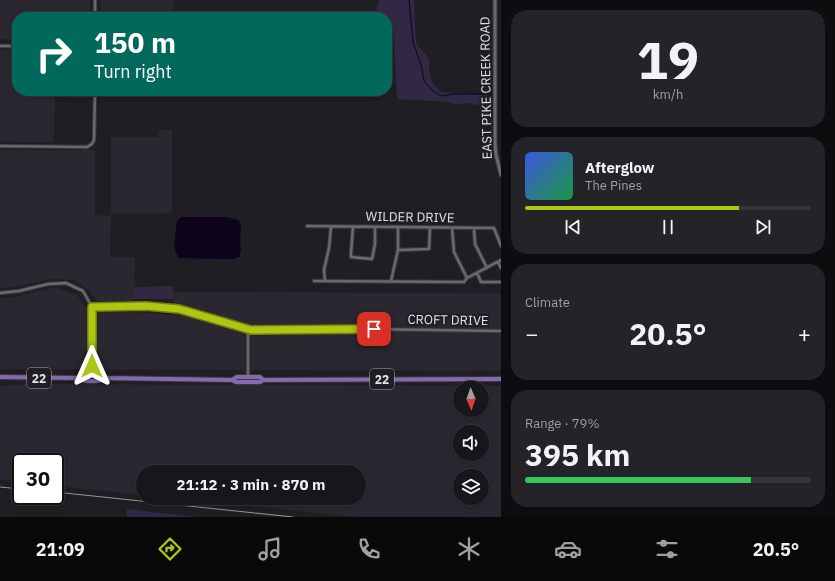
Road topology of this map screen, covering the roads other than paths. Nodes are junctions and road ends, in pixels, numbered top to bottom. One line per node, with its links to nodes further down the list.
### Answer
1 (95, 0): 3 (street)
2 (494, 0): 8 (street, EAST PIKE CREEK ROAD)
3 (95, 12)
4 (0, 46): 5 (street)
5 (12, 46)
6 (95, 96): 7 (street)
7 (0, 146)
8 (501, 174)
9 (307, 226): 10 (street, WILDER DRIVE)
10 (331, 227): 11 (street, WILDER DRIVE); 25 (street)
11 (353, 227): 12 (street, WILDER DRIVE); 12 (street)
12 (375, 227): 13 (street, WILDER DRIVE)
13 (398, 228): 14 (street, WILDER DRIVE); 18 (street)
14 (430, 228): 15 (street, WILDER DRIVE); 18 (street)
15 (452, 228): 16 (street, WILDER DRIVE); 23 (street)
16 (474, 228): 17 (street, WILDER DRIVE); 20 (street)
17 (501, 246)
18 (398, 250): 26 (street)
19 (500, 261): 20 (street); 21 (street)
20 (487, 268): 22 (street)
21 (501, 268)
22 (477, 273): 23 (street); 27 (street)
23 (467, 278): 26 (street)
24 (314, 281): 25 (street)
25 (325, 281): 26 (street)
26 (391, 281)
27 (501, 282)
28 (0, 293): 29 (street)
29 (92, 307): 30 (street, CROFT DRIVE); 32 (street)
30 (251, 330): 31 (street, CROFT DRIVE); 34 (street)
31 (501, 331)
32 (92, 376): 35 (main road, 22); 36 (main road, 22)
33 (0, 377): 35 (main road, 22)
34 (248, 377): 38 (main road, 22); 39 (main road, 22)
35 (78, 378): 36 (main road, 22)
36 (105, 378): 38 (main road, 22)
37 (501, 379): 39 (main road, 22)
38 (232, 380): 39 (main road, 22)
39 (264, 380)

